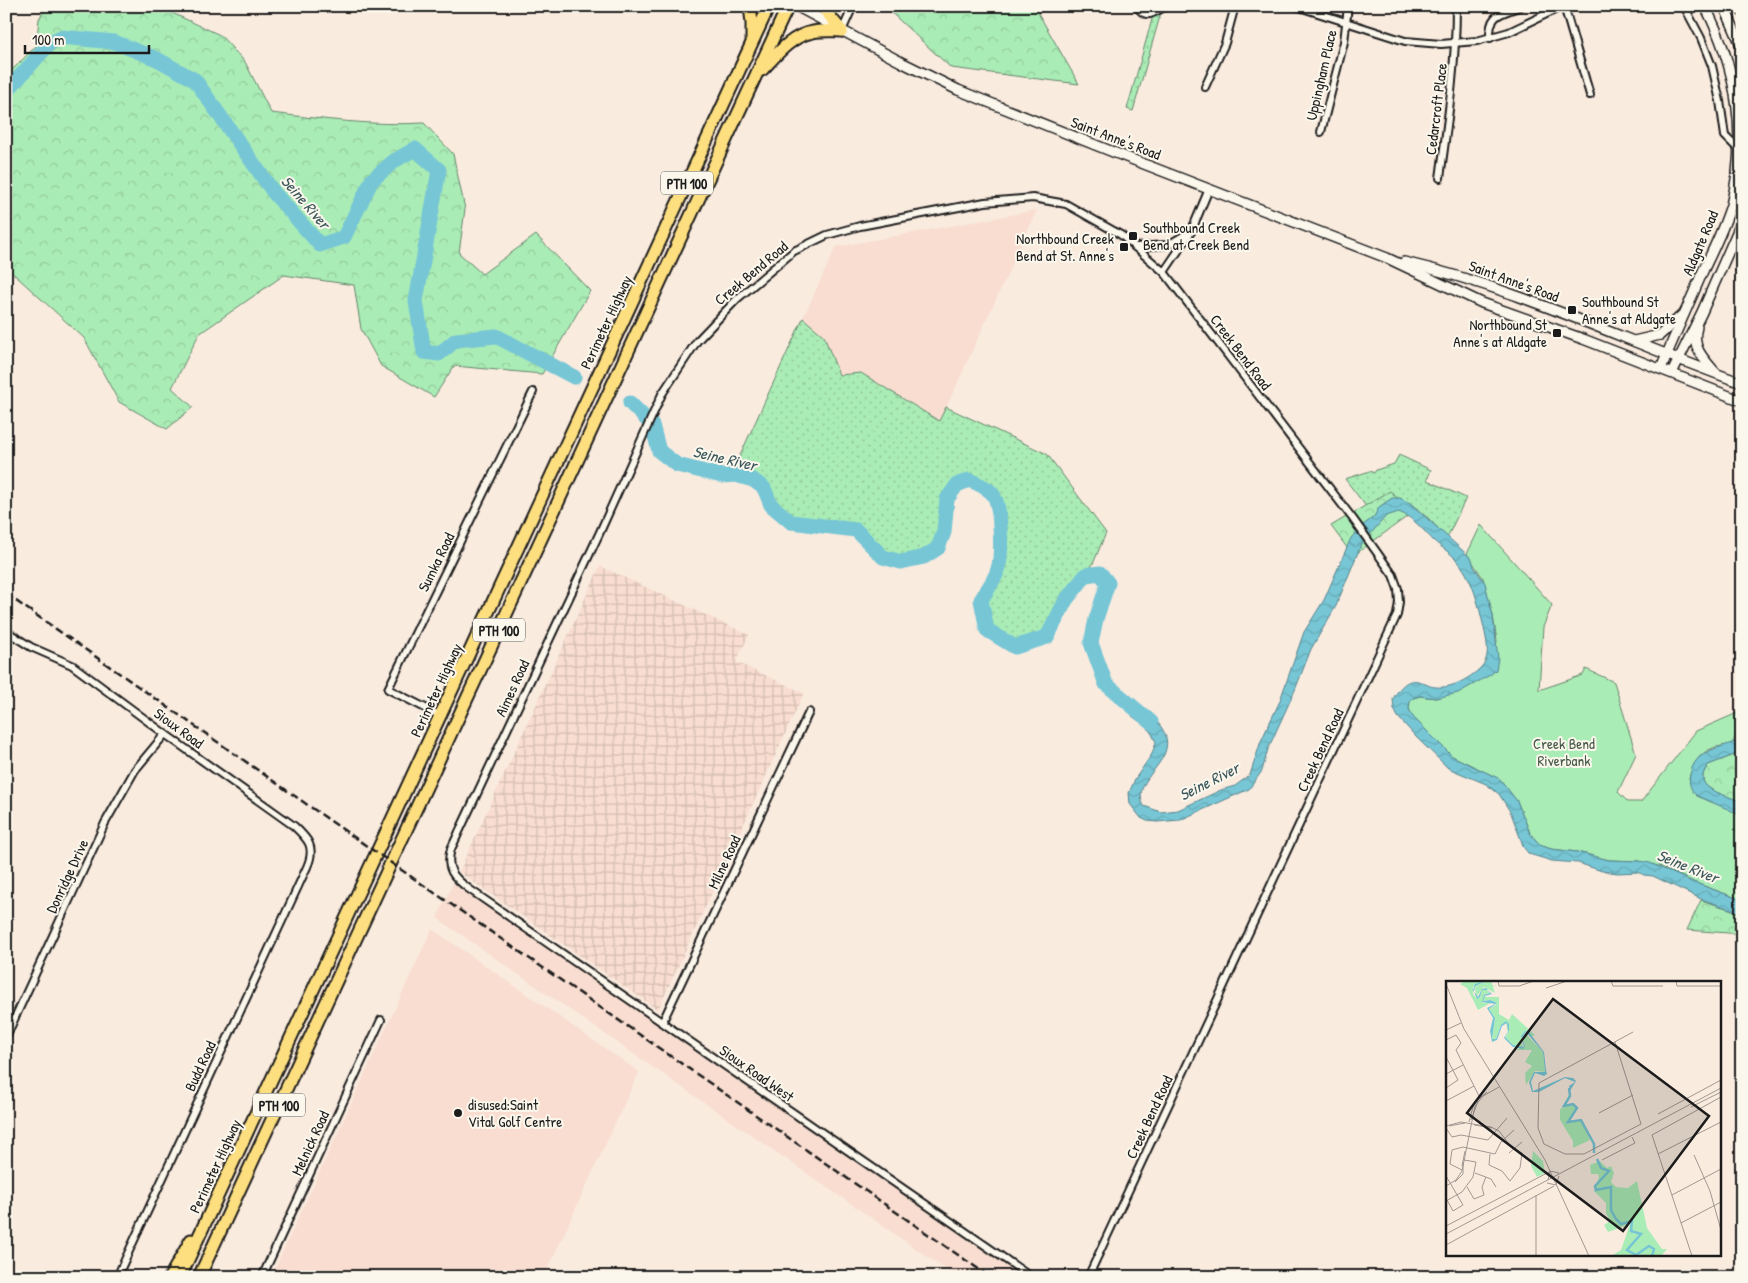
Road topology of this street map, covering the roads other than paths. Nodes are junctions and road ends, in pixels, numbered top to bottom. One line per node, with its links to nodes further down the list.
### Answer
1 (750, 6): 23 (highway)
2 (769, 6): 23 (highway, Perimeter Highway / PTH 100)
3 (788, 6): 26 (highway, PTH 100)
4 (796, 6): 21 (main road, Saint Anne's Road)
5 (821, 6): 21 (highway)
6 (853, 6): 21 (street)
7 (1136, 6): 8 (street)
8 (1166, 6)
9 (1235, 6): 27 (street)
10 (1296, 6): 20 (street)
11 (1348, 6): 20 (street, Uppingham Place)
12 (1456, 6): 24 (street, Cedarcroft Place)
13 (1520, 6): 22 (street)
14 (1564, 6): 22 (street); 28 (street)
15 (1684, 6): 30 (street)
16 (1706, 6): 30 (main road, Aldgate Road)
17 (1724, 6): 25 (main road)
18 (1739, 6): 19 (street)
19 (1742, 13)
20 (1346, 23): 24 (street); 29 (street, Uppingham Place)
21 (842, 31): 26 (highway); 33 (main road, Saint Anne's Road)
22 (1490, 38): 24 (street)
23 (752, 43): 53 (highway, Perimeter Highway / PTH 100)
24 (1456, 44): 31 (street, Cedarcroft Place)
25 (1742, 47)
26 (756, 76): 64 (highway, PTH 100)
27 (1205, 87)
28 (1590, 94)
29 (1321, 132)
30 (1740, 152): 32 (main road, Aldgate Road)
31 (1440, 178)
32 (1739, 178): 40 (main road, Aldgate Road)
33 (1209, 189): 35 (street); 37 (main road, Saint Anne's Road)
34 (1742, 221): 39 (main road, Aldgate Road)
35 (1191, 232): 36 (street); 38 (street)
36 (1135, 247): 38 (street, Creek Bend Road); 50 (street, Creek Bend Road)
37 (1387, 258): 41 (main road, Saint Anne's Road); 44 (main road, Saint Anne's Road)
38 (1164, 272): 67 (street, Creek Bend Road)
39 (1702, 312): 43 (main road, Aldgate Road); 46 (main road)
40 (1684, 313): 41 (main road); 42 (main road, Aldgate Road)
41 (1632, 342): 42 (main road, Saint Anne's Road)
42 (1666, 355): 43 (main road, Saint Anne's Road); 44 (main road, Aldgate Road)
43 (1679, 359): 45 (main road, Aldgate Road); 46 (main road, Saint Anne's Road)
44 (1661, 369): 45 (main road, Saint Anne's Road)
45 (1672, 373): 49 (main road, Saint Anne's Road)
46 (1717, 374): 47 (main road, Saint Anne's Road)
47 (1742, 383)
48 (533, 392): 53 (street, Sumka Road)
49 (1742, 401)
50 (642, 438): 56 (street, Aimes Road)
51 (6, 631): 54 (street, Sioux Road)
52 (809, 712): 58 (street, Milne Road)
53 (441, 716): 60 (highway, Perimeter Highway / PTH 100)
54 (164, 734): 55 (street, Sioux Road); 59 (street, Donridge Drive)
55 (307, 867): 61 (street, Budd Road)
56 (469, 889): 58 (street, Sioux Road West)
57 (381, 1020): 65 (street, Melnick Road)
58 (662, 1023): 66 (street, Sioux Road West)
59 (6, 1037)
60 (216, 1201): 62 (highway); 63 (highway, Perimeter Highway / PTH 100)
61 (116, 1277)
62 (170, 1277)
63 (180, 1277)
64 (199, 1277)
65 (262, 1277)
66 (1030, 1277)
67 (1088, 1277)

